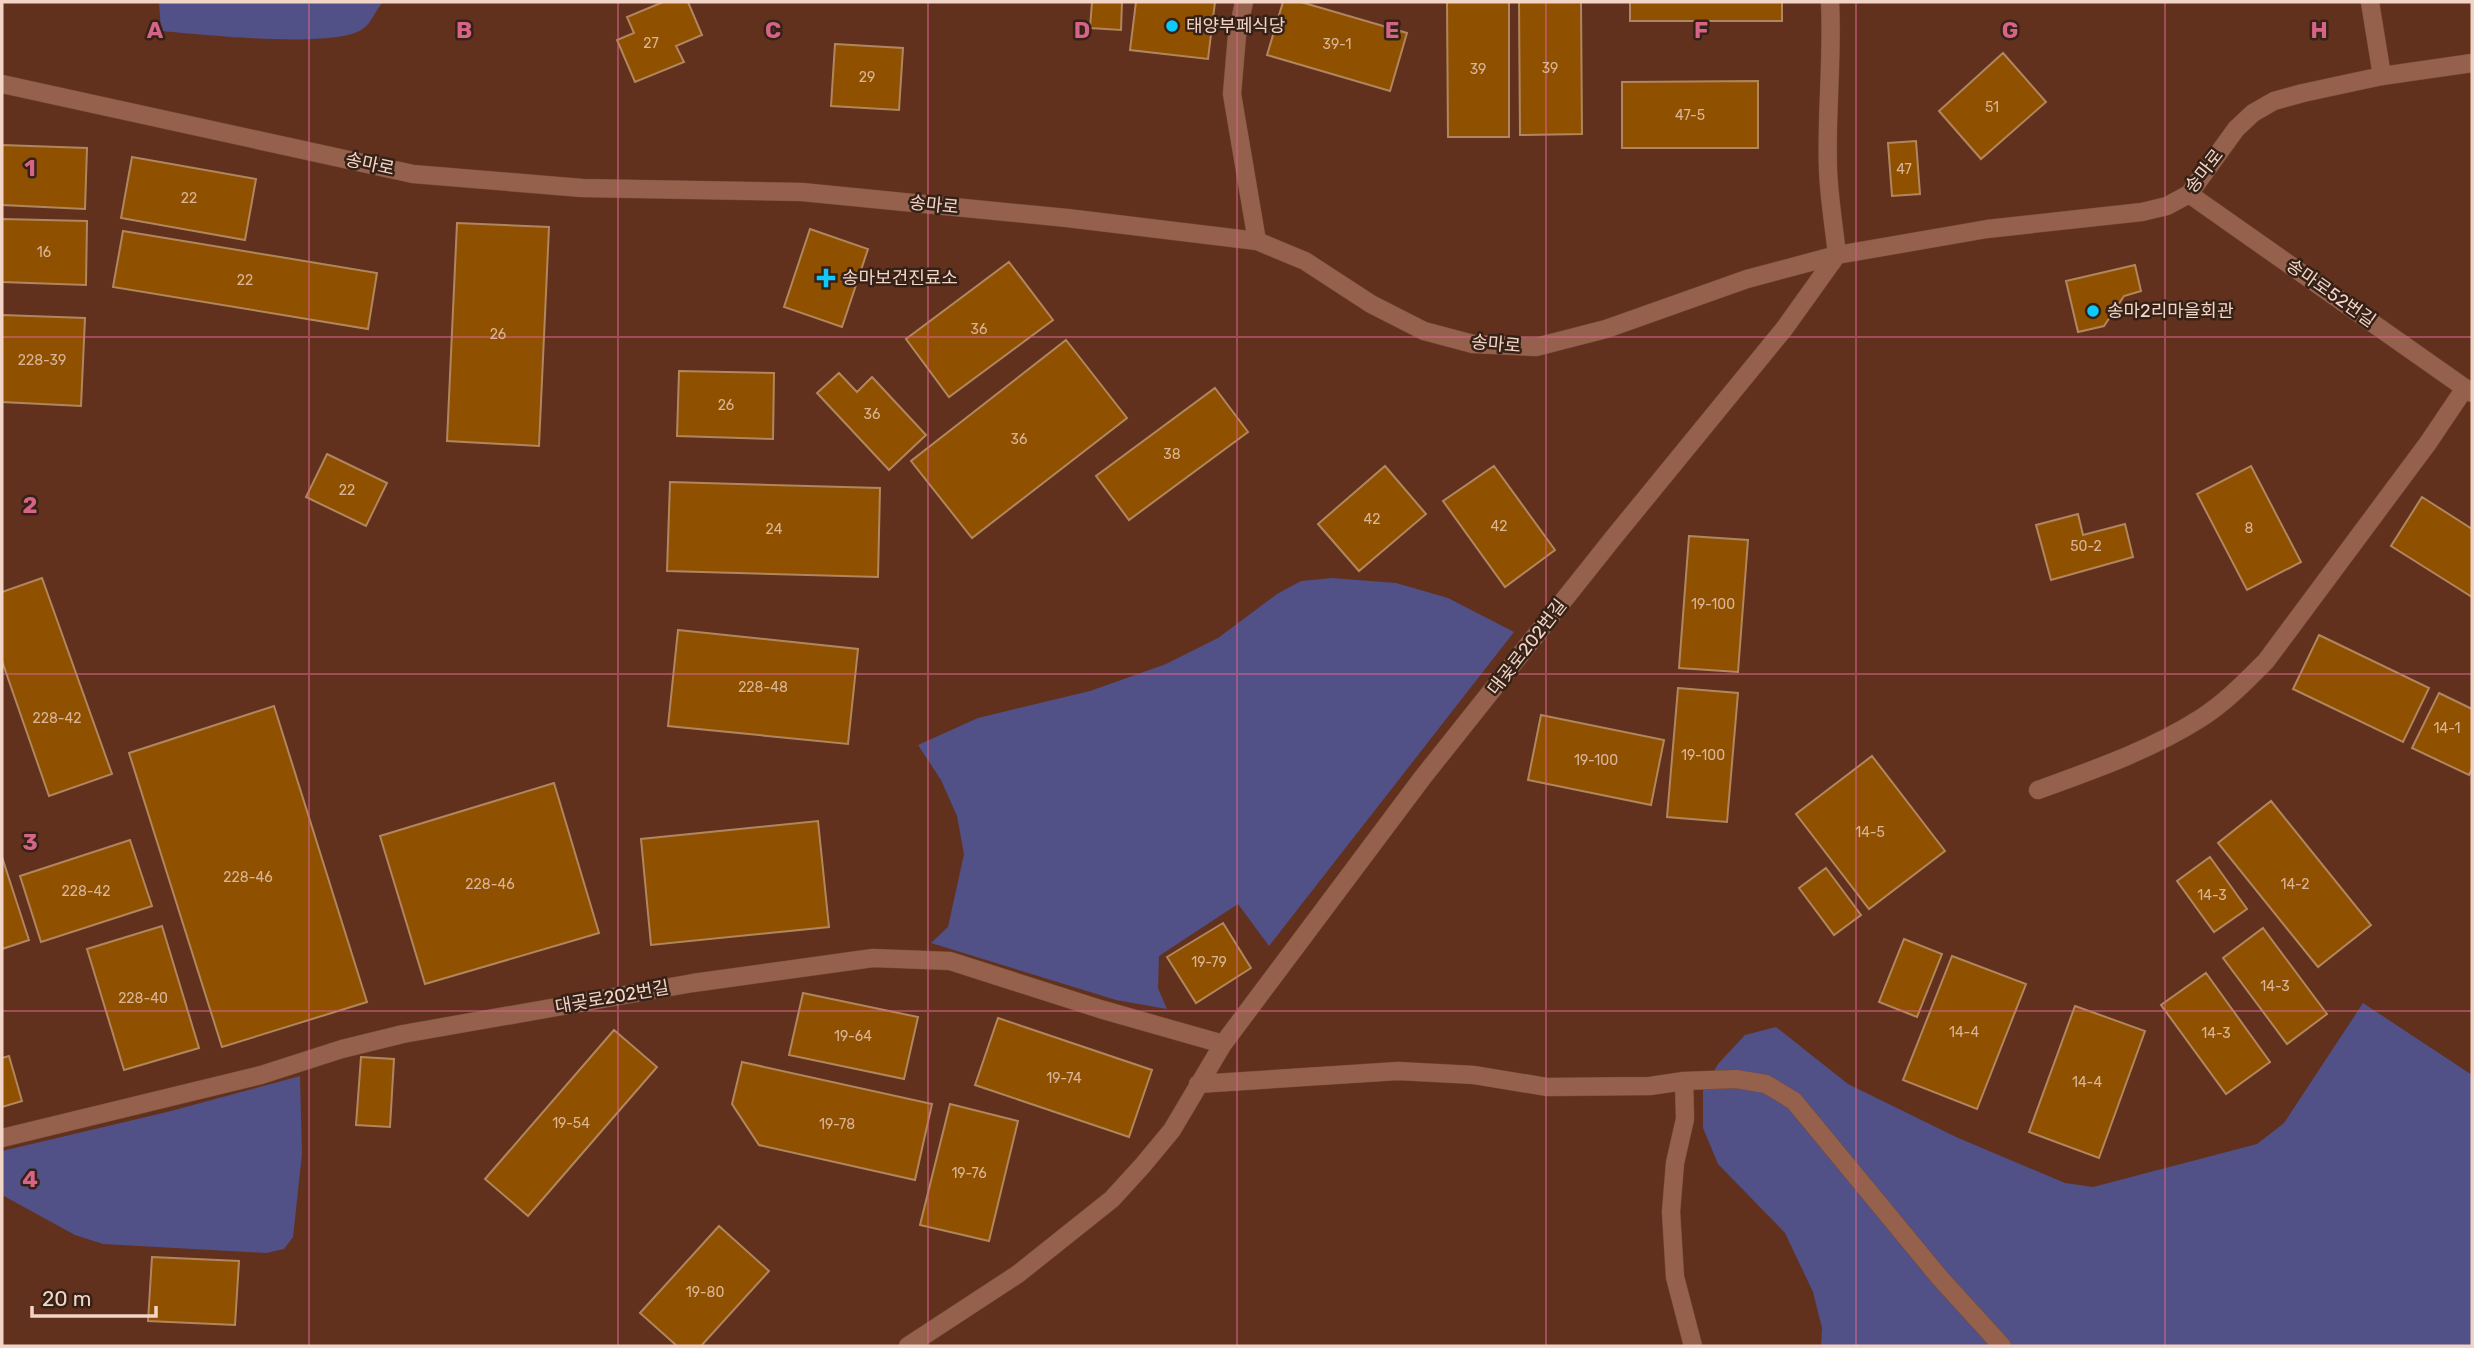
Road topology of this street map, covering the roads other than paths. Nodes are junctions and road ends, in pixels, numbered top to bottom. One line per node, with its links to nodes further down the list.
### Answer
1 (1244, 2): 8 (street)
2 (1830, 2): 9 (street)
3 (2370, 2): 5 (street)
4 (2472, 63): 5 (street, 송마로)
5 (2382, 76): 7 (street, 송마로)
6 (2, 84): 8 (street, 송마로)
7 (2189, 194): 9 (street, 송마로); 10 (street, 송마로52번길)
8 (1258, 241): 9 (street, 송마로)
9 (1837, 255): 12 (street, 대곶로202번길)
10 (2469, 390): 11 (street)
11 (2038, 790)
12 (1223, 1044): 14 (street, 대곶로202번길); 15 (street, 대곶로202번길)
13 (1684, 1081): 14 (street); 17 (street); 18 (street)
14 (1198, 1084): 16 (street, 대곶로202번길)
15 (2, 1138)
16 (908, 1346)
17 (1693, 1346)
18 (2002, 1346)

